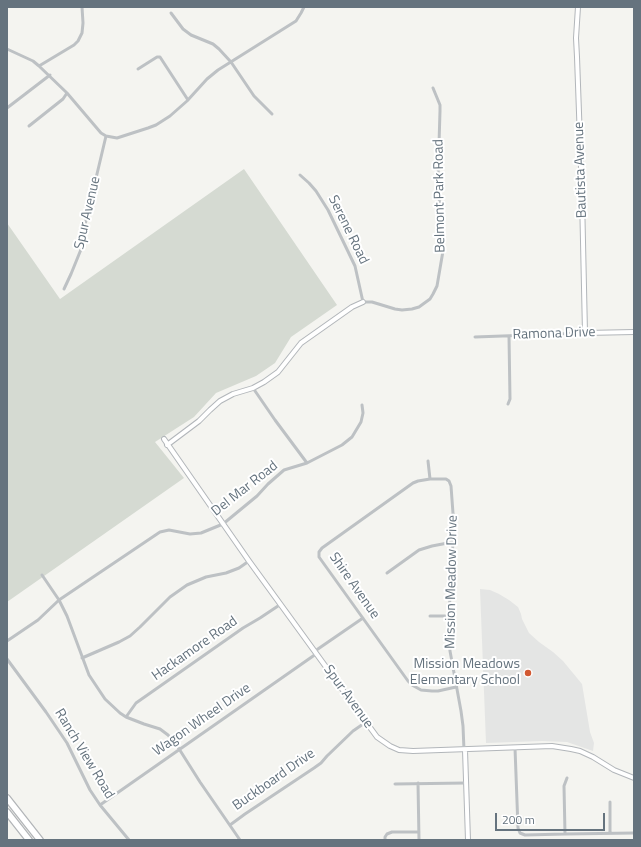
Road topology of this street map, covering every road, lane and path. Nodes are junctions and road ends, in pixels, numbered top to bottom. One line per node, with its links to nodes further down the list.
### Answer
1 (82, 7): 7 (street)
2 (304, 7): 6 (street)
3 (578, 7): 21 (street, Bautista Avenue)
4 (171, 12): 6 (street)
5 (7, 49): 7 (street)
6 (231, 62): 12 (street); 14 (street)
7 (39, 66): 9 (street)
8 (138, 69): 12 (street)
9 (50, 75): 11 (street); 13 (street)
10 (433, 88): 19 (street, Belmont Park Road)
11 (67, 93): 15 (street); 16 (street)
12 (188, 100): 16 (street)
13 (7, 108)
14 (272, 114)
15 (29, 126)
16 (106, 136): 18 (street, Spur Avenue)
17 (300, 175): 19 (street, Serene Road)
18 (64, 289)
19 (363, 302): 24 (street)
20 (634, 332): 21 (street, Ramona Drive)
21 (585, 333): 22 (street, Ramona Drive)
22 (509, 336): 23 (street, Ramona Drive); 25 (street)
23 (475, 337)
24 (253, 388): 28 (street); 30 (street)
25 (508, 404)
26 (362, 405): 30 (street, Del Mar Road)
27 (164, 439): 28 (street, Spur Avenue)
28 (167, 445): 33 (street, Spur Avenue)
29 (428, 461): 31 (street)
30 (307, 463): 33 (street, Del Mar Road)
31 (430, 479): 32 (street, Shire Avenue); 42 (street, Shire Avenue)
32 (451, 486): 34 (street, Mission Meadow Drive)
33 (223, 524): 35 (street, Spur Avenue); 38 (street, Del Mar Road)
34 (453, 542): 36 (street); 41 (street, Mission Meadow Drive)
35 (249, 561): 39 (street, Spur Avenue); 45 (street)
36 (387, 573)
37 (42, 575): 38 (street)
38 (59, 600): 43 (street); 45 (street)
39 (280, 604): 44 (street, Spur Avenue); 48 (street, Hackamore Road)
40 (430, 616): 41 (street)
41 (449, 616): 47 (street, Mission Meadow Drive)
42 (363, 618): 44 (street, Wagon Wheel Drive); 47 (street, Shire Avenue)
43 (7, 640)
44 (316, 652): 49 (street, Spur Avenue); 51 (street, Wagon Wheel Drive)
45 (82, 658): 48 (street)
46 (7, 659): 60 (street, Ranch View Road)
47 (456, 687): 52 (street, Mission Meadow Drive)
48 (126, 717): 51 (street)
49 (366, 722): 52 (street, Spur Avenue); 62 (street, Buckboard Drive)
50 (515, 748): 52 (street, Spur Avenue); 54 (street, Spur Avenue); 66 (street)
51 (179, 750): 60 (street, Wagon Wheel Drive); 62 (street)
52 (464, 750): 55 (street, Mission Meadow Drive)
53 (567, 778): 66 (street)
54 (634, 778)
55 (466, 783): 57 (street); 73 (street, Mission Meadow Drive)
56 (396, 784): 57 (street)
57 (418, 784): 63 (street)
58 (7, 798): 68 (highway)
59 (610, 802): 64 (street)
60 (100, 805): 69 (street, Ranch View Road)
61 (7, 812): 67 (highway)
62 (230, 825): 70 (street)
63 (419, 832): 71 (street); 72 (street)
64 (610, 833): 65 (street); 66 (street)
65 (634, 833)
66 (565, 834)
67 (29, 840)
68 (40, 840)
69 (129, 840)
70 (240, 840)
71 (385, 840)
72 (419, 840)
73 (468, 840)

